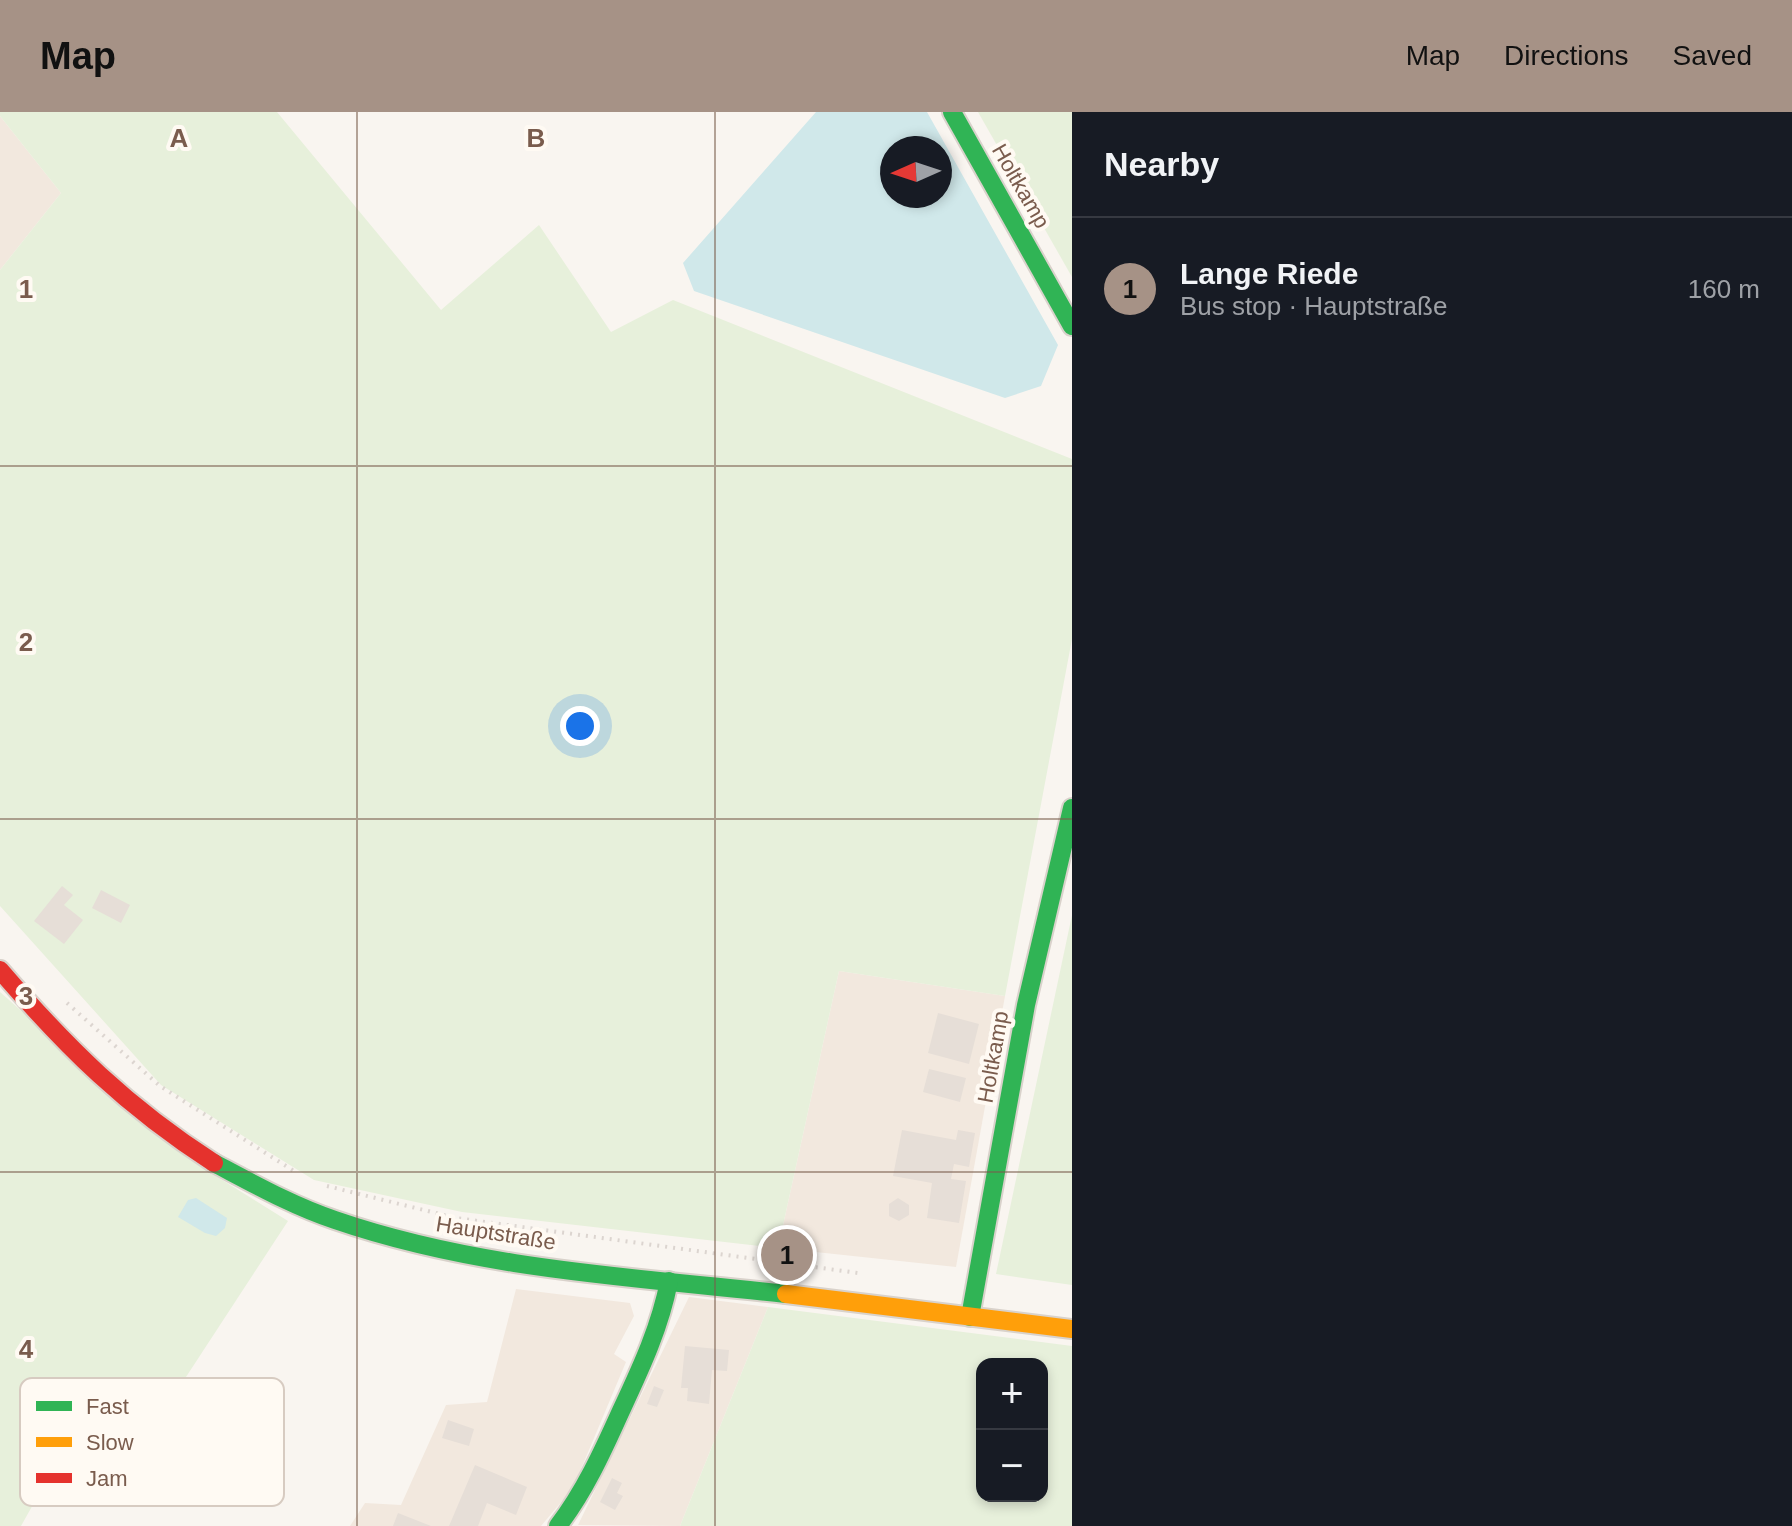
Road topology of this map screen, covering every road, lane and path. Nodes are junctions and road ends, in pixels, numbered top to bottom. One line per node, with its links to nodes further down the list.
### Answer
1 (952, 112): 2 (street, Holtkamp)
2 (1072, 326)
3 (1072, 808): 10 (street, Holtkamp)
4 (0, 970): 9 (street, Hauptstraße)
5 (59, 996): 6 (path)
6 (308, 1181)
7 (323, 1185): 8 (path)
8 (864, 1274)
9 (669, 1281): 10 (street, Hauptstraße); 12 (street)
10 (970, 1317): 11 (street, Hauptstraße)
11 (1072, 1329)
12 (558, 1526)

